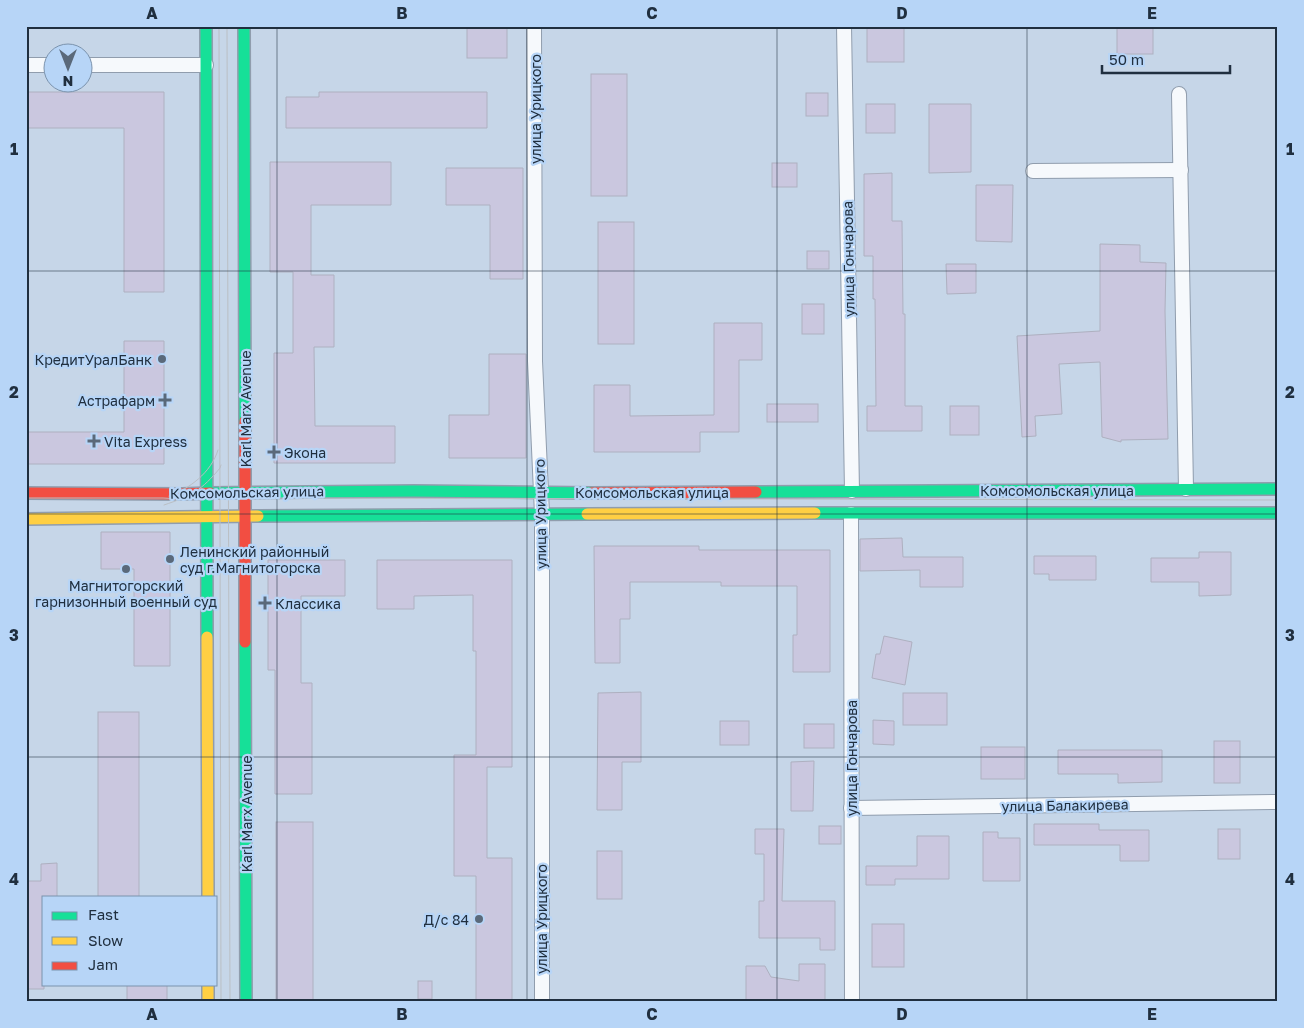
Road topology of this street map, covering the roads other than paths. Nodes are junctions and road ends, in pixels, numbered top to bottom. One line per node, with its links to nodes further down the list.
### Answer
1 (206, 26): 8 (main road)
2 (244, 26): 15 (main road, Karl Marx Avenue)
3 (534, 26): 17 (street, улица Урицкого)
4 (844, 26): 16 (street, улица Гончарова)
5 (26, 65): 6 (street)
6 (42, 65)
7 (92, 65): 8 (street)
8 (206, 65): 14 (main road)
9 (1180, 94): 10 (street)
10 (1181, 170): 11 (street); 12 (street)
11 (1033, 171)
12 (1186, 489): 13 (main road, Комсомольская улица); 16 (main road, Комсомольская улица)
13 (1278, 489)
14 (207, 492): 15 (main road, Комсомольская улица); 18 (main road, Комсомольская улица); 22 (main road)
15 (245, 492): 17 (main road, Комсомольская улица); 23 (main road, Karl Marx Avenue)
16 (852, 492): 17 (main road, Комсомольская улица)
17 (540, 493): 19 (street, улица Урицкого)
18 (26, 494)
19 (542, 514): 20 (main road, Комсомольская улица); 23 (main road, Комсомольская улица); 31 (street, улица Урицкого)
20 (851, 514): 21 (main road, Комсомольская улица); 26 (street, улица Гончарова)
21 (1278, 514)
22 (208, 515): 23 (main road, Комсомольская улица); 24 (main road, Комсомольская улица); 27 (main road)
23 (246, 515): 30 (main road, Karl Marx Avenue)
24 (26, 518)
25 (1278, 802): 26 (street, улица Балакирева)
26 (852, 808): 32 (street, улица Гончарова)
27 (208, 896)
28 (208, 986): 29 (main road)
29 (208, 1002)
30 (246, 1002)
31 (542, 1002)
32 (852, 1002)

